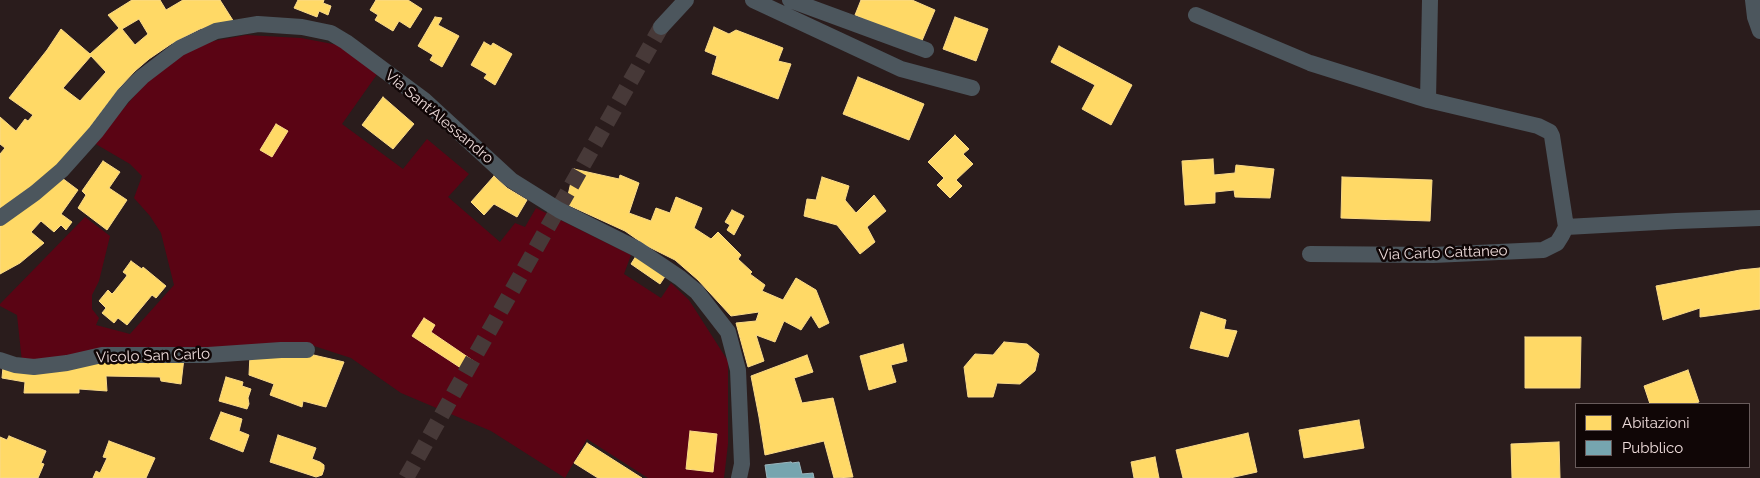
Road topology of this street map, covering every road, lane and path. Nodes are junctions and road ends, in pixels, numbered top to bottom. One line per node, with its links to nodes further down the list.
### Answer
1 (686, 0): 7 (street)
2 (754, 0): 10 (street)
3 (790, 0): 9 (street)
4 (1430, 0): 11 (street)
5 (1753, 0): 8 (street)
6 (1196, 15): 11 (street)
7 (661, 27)
8 (1760, 31)
9 (926, 50)
10 (972, 88)
11 (1428, 100): 14 (street)
12 (0, 218): 18 (street, Via Sant'Alessandro)
13 (1760, 218): 14 (street)
14 (1566, 227): 15 (street, Via Carlo Cattaneo)
15 (1310, 254)
16 (308, 350): 17 (street, Vicolo San Carlo)
17 (0, 360)
18 (739, 478)

